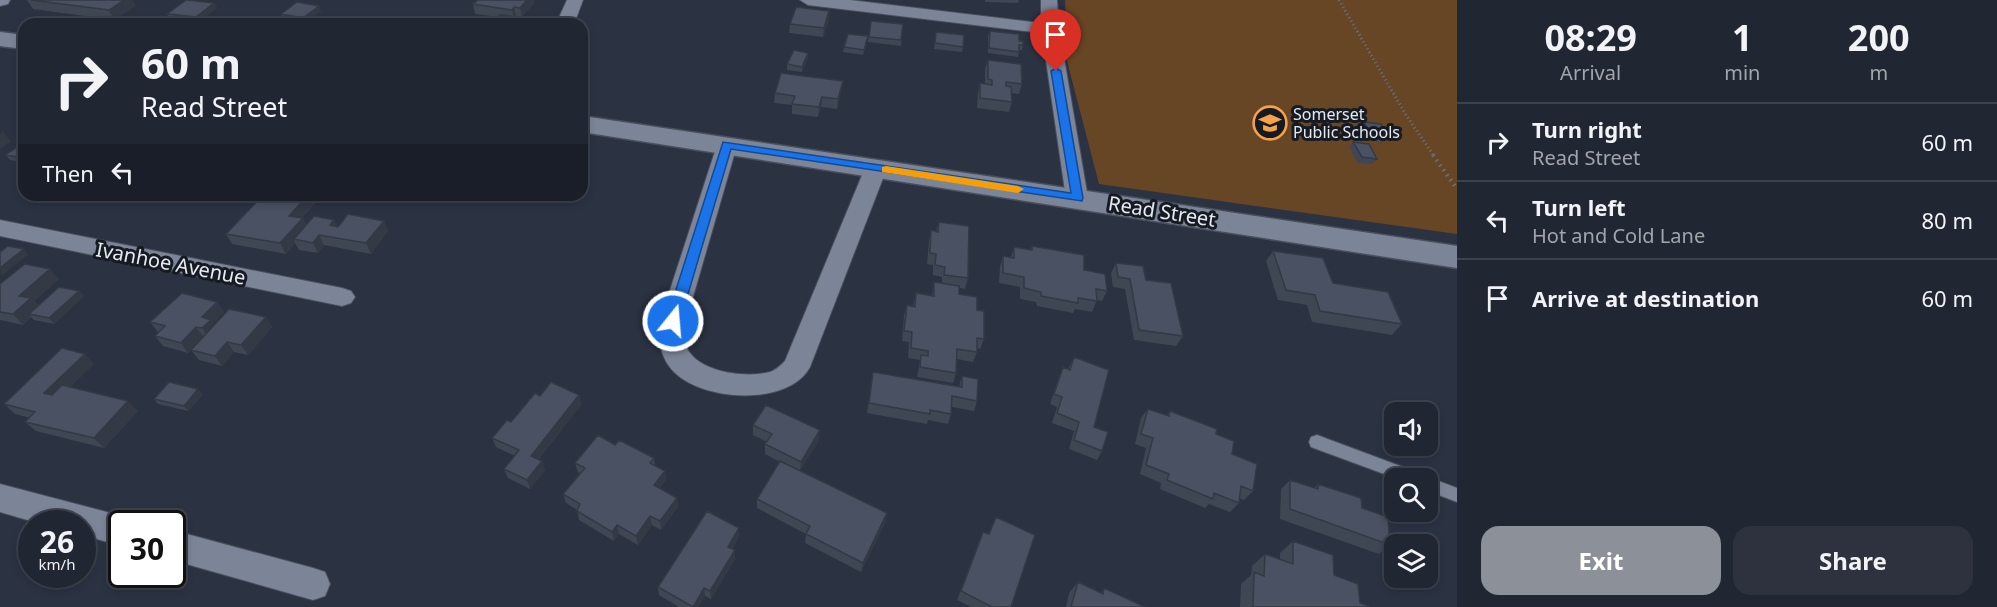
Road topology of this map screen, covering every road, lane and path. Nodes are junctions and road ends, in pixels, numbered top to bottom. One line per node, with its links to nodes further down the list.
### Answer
1 (575, 0): 5 (street)
2 (808, 0): 6 (street)
3 (1049, 0): 6 (street)
4 (1338, 0): 12 (path)
5 (567, 18)
6 (1050, 29): 13 (street)
7 (0, 39): 8 (main road)
8 (18, 41)
9 (588, 125): 10 (main road, Read Street)
10 (727, 145): 11 (main road, Read Street); 11 (street)
11 (876, 168): 13 (main road, Read Street)
12 (1457, 189)
13 (1077, 198): 15 (main road, Read Street)
14 (0, 228): 16 (street, Ivanhoe Avenue)
15 (1457, 257)
16 (342, 297)
17 (1317, 442): 18 (lane)
18 (1386, 468)
19 (1438, 488): 20 (lane)
20 (1457, 495)
21 (0, 498): 22 (street)
22 (108, 527)
23 (186, 549): 24 (street)
24 (313, 584)

